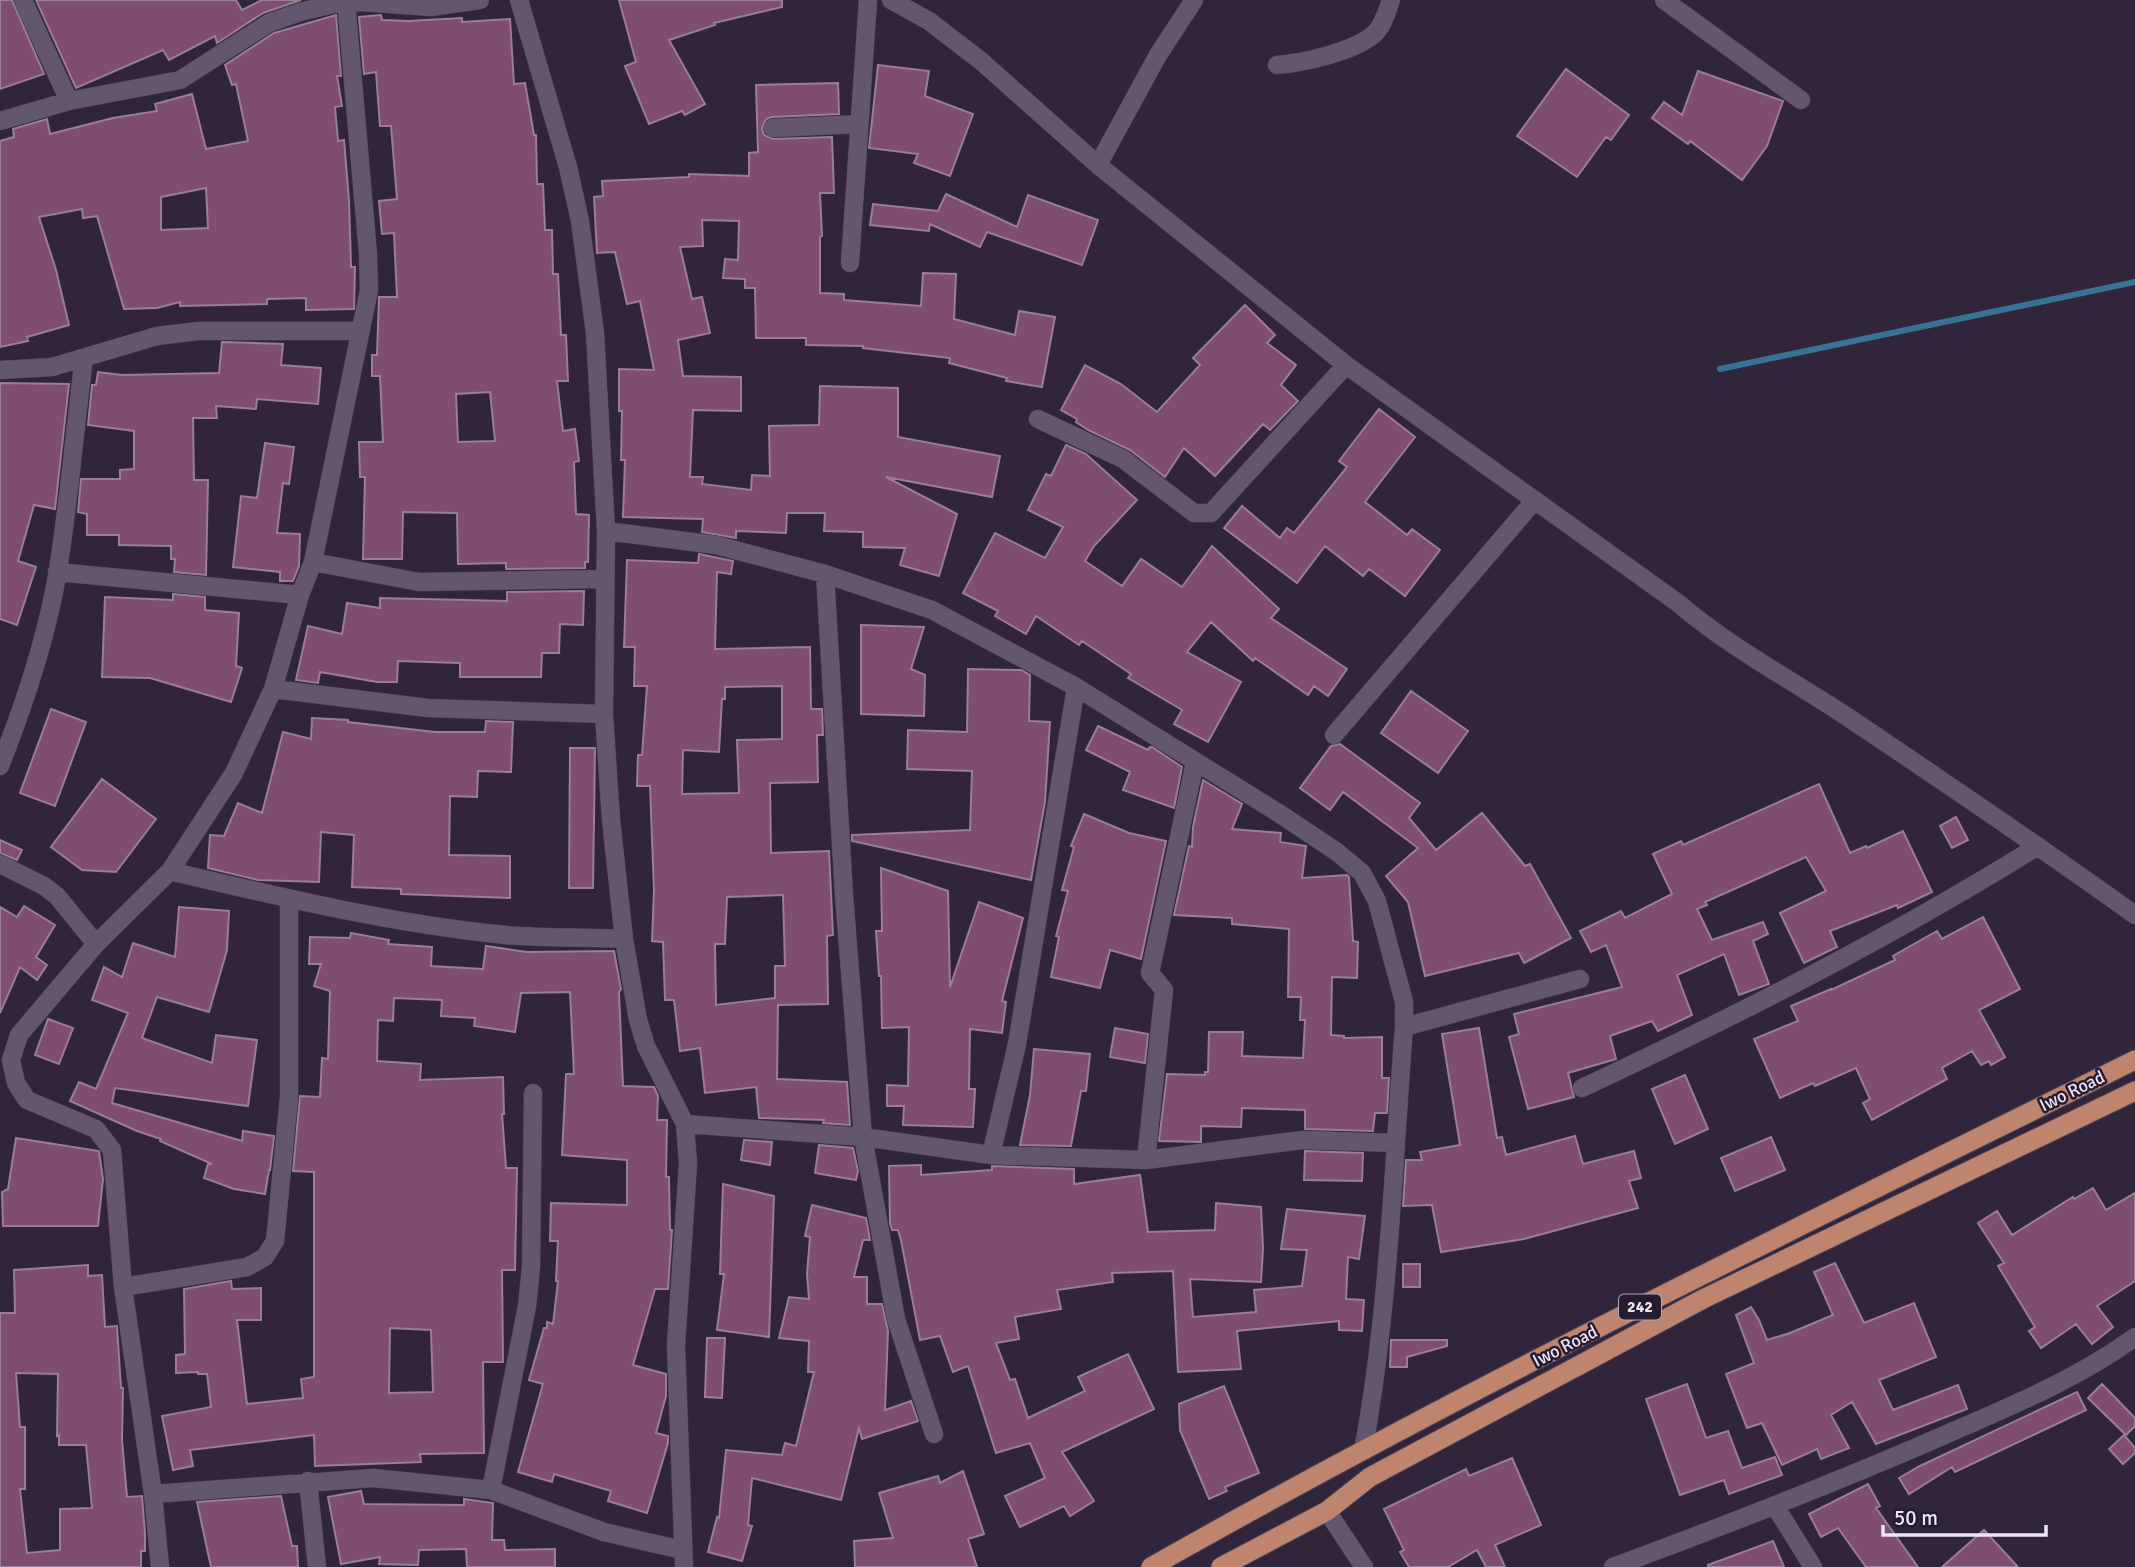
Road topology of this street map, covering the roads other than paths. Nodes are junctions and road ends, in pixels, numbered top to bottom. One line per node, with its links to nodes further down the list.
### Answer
1 (23, 0): 12 (street)
2 (480, 0): 9 (street)
3 (519, 0): 24 (street)
4 (867, 0): 14 (street)
5 (891, 0): 16 (street)
6 (1194, 0): 16 (street)
7 (1391, 0): 10 (street)
8 (1664, 0): 11 (street)
9 (346, 1): 12 (street); 18 (street)
10 (1277, 65)
11 (1801, 100)
12 (69, 101): 13 (street)
13 (0, 121)
14 (859, 124): 15 (street); 17 (street)
15 (773, 128)
16 (1098, 165): 20 (street)
17 (850, 263)
18 (359, 331): 19 (street); 25 (street)
19 (84, 358): 21 (street); 26 (street)
20 (1346, 365): 22 (street); 23 (street)
21 (0, 370)
22 (1038, 419)
23 (1535, 500): 33 (street); 36 (street)
24 (606, 531): 27 (street); 28 (street)
25 (313, 562): 28 (street); 29 (street)
26 (57, 572): 29 (street); 35 (street)
27 (825, 573): 30 (street); 50 (street)
28 (606, 579): 32 (street)
29 (300, 595): 31 (street)
30 (1076, 687): 34 (street); 52 (street)
31 (273, 688): 32 (street); 38 (street)
32 (604, 714): 41 (street)
33 (1334, 735)
34 (1195, 762): 44 (street); 53 (street)
35 (0, 766)
36 (2038, 846): 40 (street); 46 (street)
37 (0, 864): 42 (street)
38 (170, 871): 39 (street); 42 (street)
39 (289, 900): 41 (street); 55 (street)
40 (2135, 915)
41 (624, 939): 49 (street)
42 (96, 944): 55 (street)
43 (1580, 979): 44 (street)
44 (1404, 1027): 51 (street)
45 (2135, 1060): 54 (main road, Iwo Road / 242)
46 (1582, 1088)
47 (2135, 1091): 56 (main road, Iwo Road)
48 (533, 1093): 61 (street)
49 (685, 1124): 50 (street); 65 (street)
50 (863, 1137): 52 (street); 58 (street)
51 (1395, 1143): 53 (street); 59 (street)
52 (991, 1155): 53 (street)
53 (1146, 1160)
54 (1689, 1282): 56 (main road); 59 (main road, Iwo Road / 242)
55 (123, 1287): 62 (street)
56 (1703, 1300): 64 (main road, Iwo Road)
57 (2135, 1336): 63 (street)
58 (934, 1434)
59 (1363, 1451): 68 (main road, Iwo Road / 242)
60 (308, 1481): 61 (street); 62 (street); 67 (street)
61 (491, 1490): 65 (street)
62 (153, 1493): 66 (street)
63 (1774, 1506): 71 (street); 72 (street)
64 (1327, 1511): 69 (main road, Iwo Road); 70 (street)
65 (683, 1559)
66 (160, 1567)
67 (317, 1567)
68 (1152, 1567)
69 (1222, 1567)
70 (1364, 1567)
71 (1614, 1567)
72 (1813, 1567)

